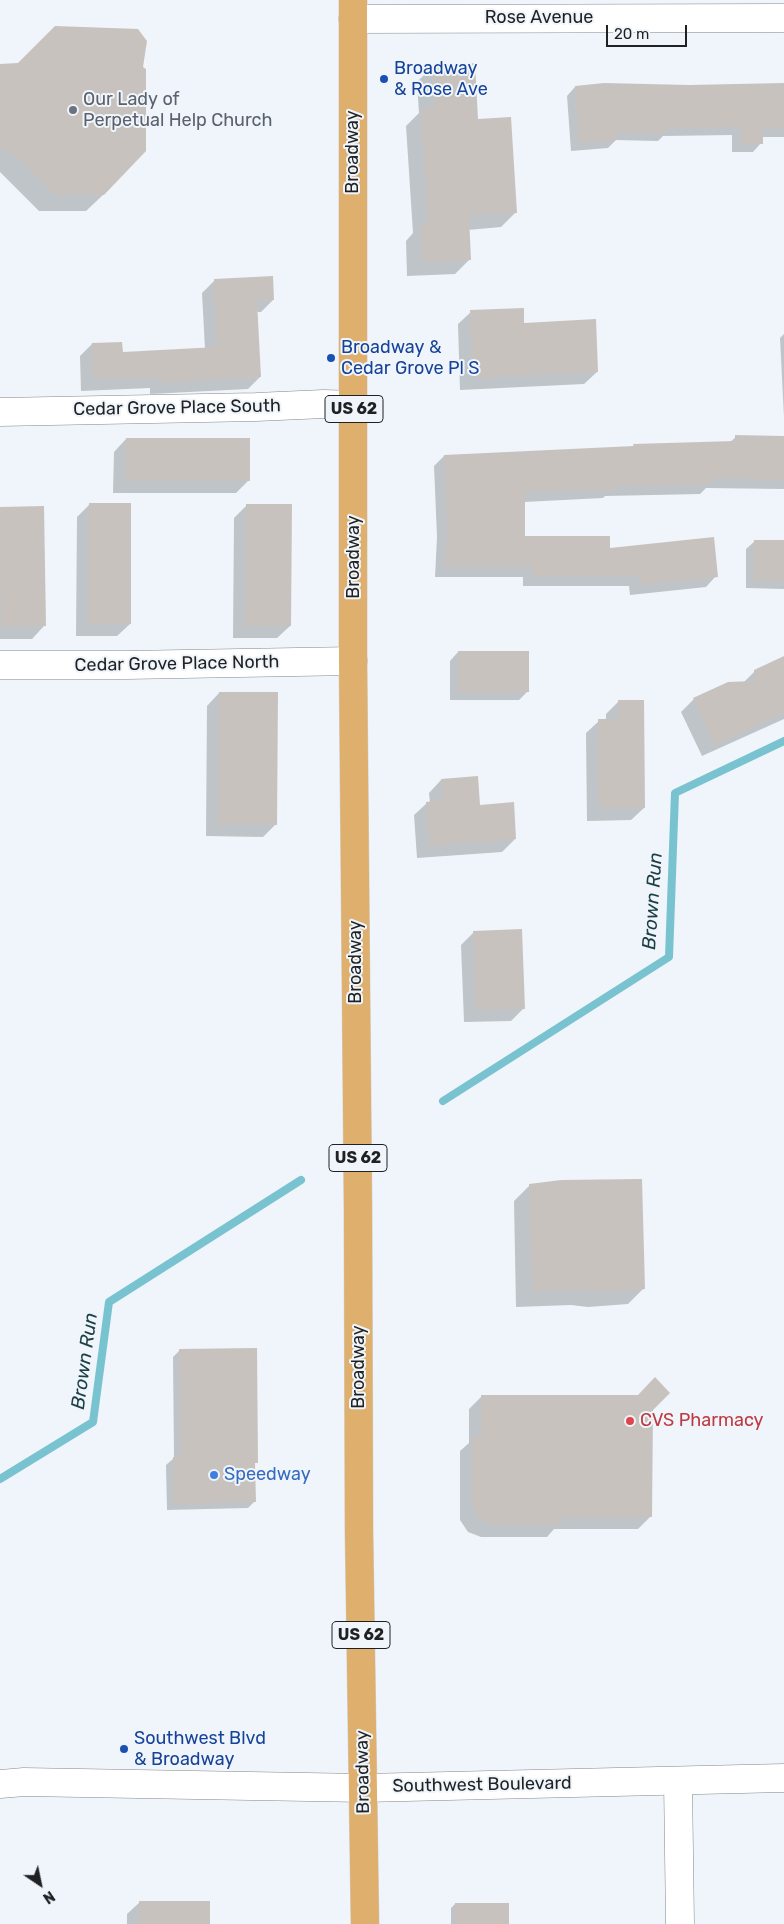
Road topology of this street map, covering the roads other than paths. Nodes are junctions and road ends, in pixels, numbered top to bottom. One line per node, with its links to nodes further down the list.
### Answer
1 (353, 10): 2 (street, Rose Avenue); 3 (main road, Broadway / US 62)
2 (784, 18)
3 (354, 405): 4 (street, Cedar Grove Place South); 5 (main road, Broadway / US 62)
4 (0, 412)
5 (353, 662): 6 (street, Cedar Grove Place North); 10 (main road, Broadway / US 62)
6 (0, 666)
7 (784, 1778): 8 (street, Southwest Boulevard)
8 (678, 1781): 10 (street, Southwest Boulevard); 12 (street)
9 (0, 1784): 10 (street, Southwest Boulevard)
10 (364, 1788): 11 (main road, Broadway / US 62)
11 (365, 1924)
12 (680, 1924)

